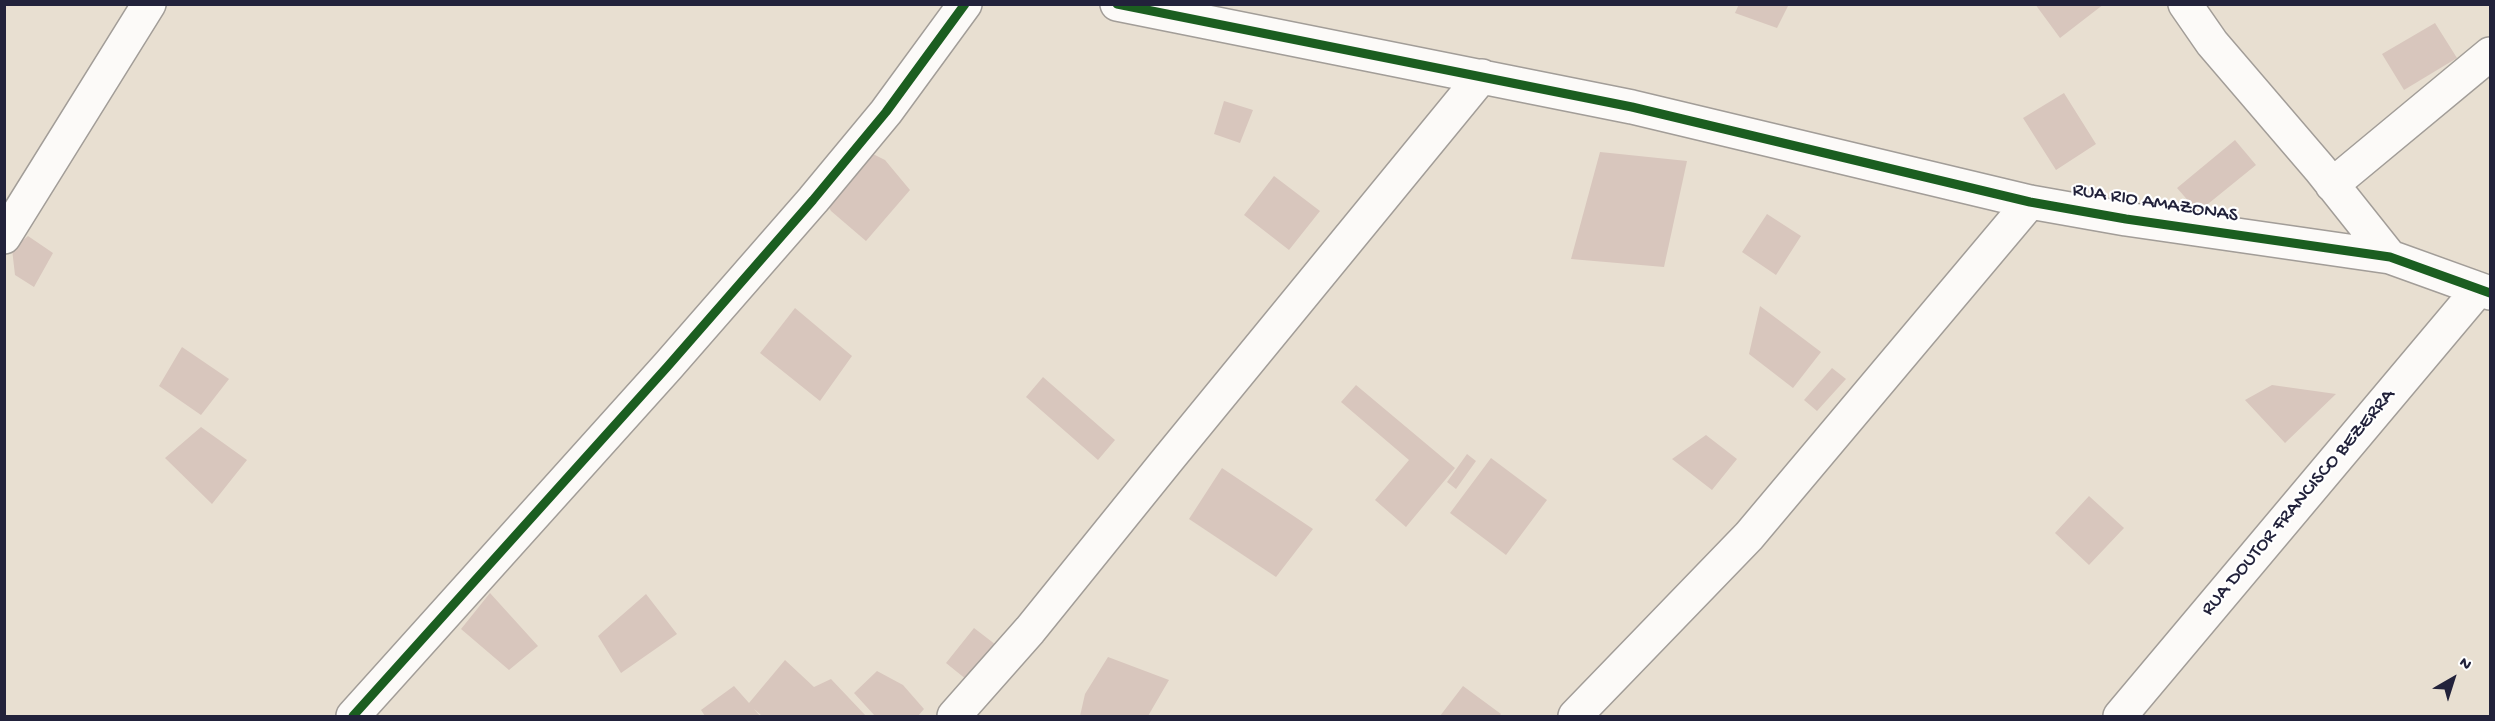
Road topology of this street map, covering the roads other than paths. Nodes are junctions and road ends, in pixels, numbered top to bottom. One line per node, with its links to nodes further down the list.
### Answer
1 (149, 4): 9 (street)
2 (964, 4): 12 (street)
3 (1117, 4): 6 (street, RUA RIO AMAZONAS)
4 (2185, 4): 7 (street)
5 (2490, 54): 7 (street)
6 (1482, 76): 8 (street, RUA RIO AMAZONAS); 13 (street)
7 (2332, 185): 10 (street)
8 (2030, 202): 10 (street, RUA RIO AMAZONAS); 14 (street)
9 (4, 237)
10 (2390, 257): 11 (street, RUA RIO AMAZONAS)
11 (2484, 291): 15 (street, RUA DOUTOR FRANCISCO BEZERRA)
12 (353, 717)
13 (954, 717)
14 (1575, 717)
15 (2120, 717)

